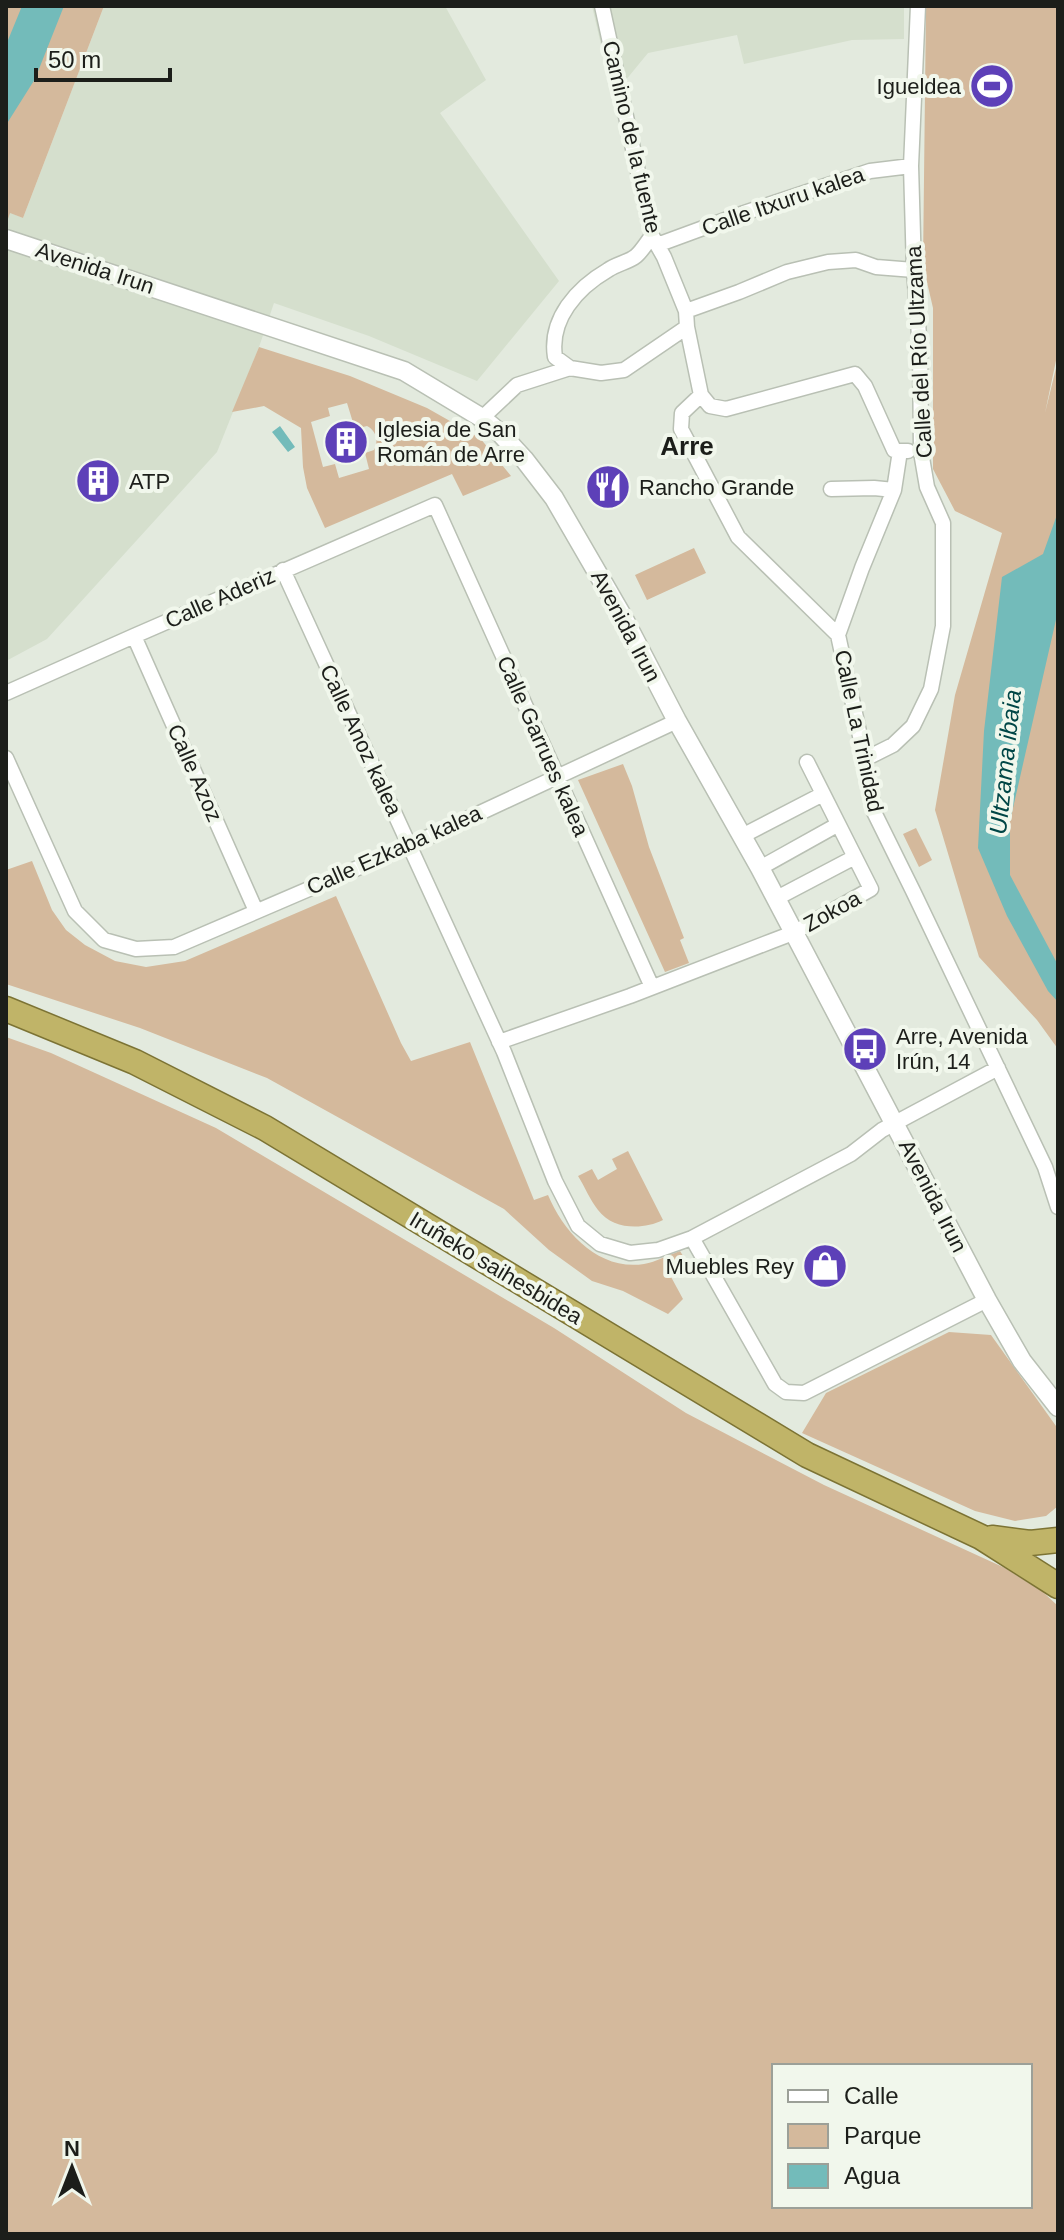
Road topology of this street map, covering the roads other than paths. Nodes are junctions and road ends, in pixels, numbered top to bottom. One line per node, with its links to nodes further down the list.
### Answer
1 (602, 6): 5 (street, Camino de la fuente)
2 (918, 6): 3 (street, Calle del Río Ultzama)
3 (911, 166): 5 (street, Calle Itxuru kalea); 6 (street, Calle del Río Ultzama)
4 (6, 239): 11 (street, Avenida Irun)
5 (655, 240): 7 (street, Camino de la fuente); 9 (street)
6 (914, 270): 7 (street); 13 (street, Calle del Río Ultzama)
7 (686, 311): 8 (street)
8 (687, 327): 9 (street); 10 (street)
9 (570, 368): 11 (street)
10 (701, 395): 12 (street); 18 (street, Calle La Trinidad)
11 (482, 418): 21 (street, Avenida Irun)
12 (900, 451): 13 (street); 15 (street)
13 (921, 452): 23 (street, Calle del Río Ultzama)
14 (831, 489): 15 (street)
15 (894, 490): 18 (street)
16 (435, 505): 17 (street, Calle Aderiz); 25 (street, Calle Garrues kalea)
17 (283, 570): 19 (street, Calle Aderiz); 29 (street, Calle Anoz kalea)
18 (838, 635): 23 (street, Calle La Trinidad)
19 (134, 636): 20 (street, Calle Aderiz); 33 (street, Calle Azoz)
20 (6, 693)
21 (677, 721): 25 (street, Calle Ezkaba kalea); 28 (street, Avenida Irun)
22 (6, 758): 33 (street, Calle Ezkaba kalea)
23 (865, 759): 38 (street, Calle La Trinidad)
24 (807, 762): 26 (street)
25 (556, 777): 29 (street, Calle Ezkaba kalea); 35 (street, Calle Garrues kalea)
26 (823, 794): 27 (street); 28 (street)
27 (837, 825): 30 (street); 31 (street)
28 (742, 836): 31 (street, Avenida Irun)
29 (409, 846): 33 (street, Calle Ezkaba kalea); 37 (street, Calle Anoz kalea)
30 (853, 858): 32 (street); 34 (street, Zokoa)
31 (760, 868): 32 (street, Avenida Irun)
32 (775, 899): 34 (street, Avenida Irun)
33 (256, 911)
34 (793, 933): 35 (street); 39 (street, Avenida Irun)
35 (652, 987): 37 (street)
36 (6, 1009): 44 (highway, Iruñeko saihesbidea)
37 (499, 1042): 41 (street, Calle Anoz kalea)
38 (998, 1068): 39 (street, Calle Anoz kalea); 40 (street, Calle La Trinidad)
39 (896, 1124): 41 (street, Calle Anoz kalea); 42 (street, Avenida Irun)
40 (1058, 1207)
41 (692, 1238): 42 (street)
42 (987, 1300): 43 (street, Avenida Irun)
43 (1058, 1407)
44 (981, 1537): 45 (highway, Iruñeko saihesbidea); 46 (highway, Iruñeko saihesbidea)
45 (1058, 1540)
46 (1058, 1586)

